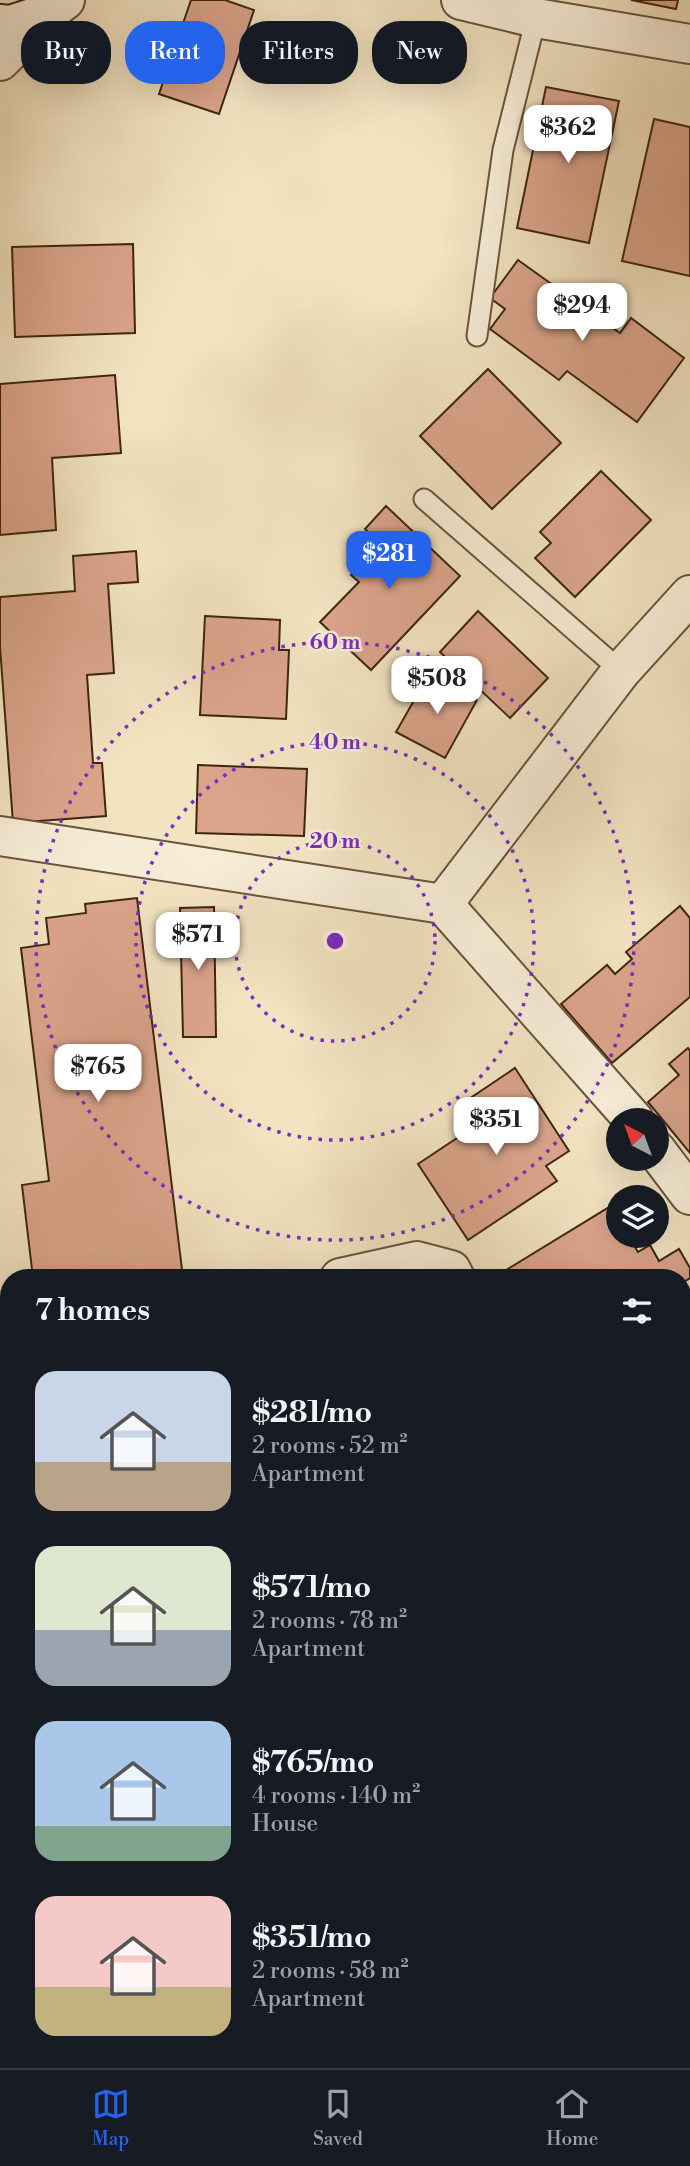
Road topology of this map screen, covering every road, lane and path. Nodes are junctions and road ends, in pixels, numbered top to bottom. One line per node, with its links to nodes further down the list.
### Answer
1 (461, 0): 3 (street)
2 (57, 6): 4 (street); 6 (street)
3 (536, 18): 5 (street); 7 (lane)
4 (0, 24)
5 (690, 44)
6 (0, 61)
7 (477, 335)
8 (424, 499): 10 (lane)
9 (690, 595): 10 (street)
10 (621, 671): 12 (street)
11 (0, 835): 12 (street)
12 (443, 904): 13 (street)
13 (623, 1108)
14 (669, 1167): 15 (street)
15 (690, 1195)
16 (381, 1269): 17 (street)
17 (447, 1269)

